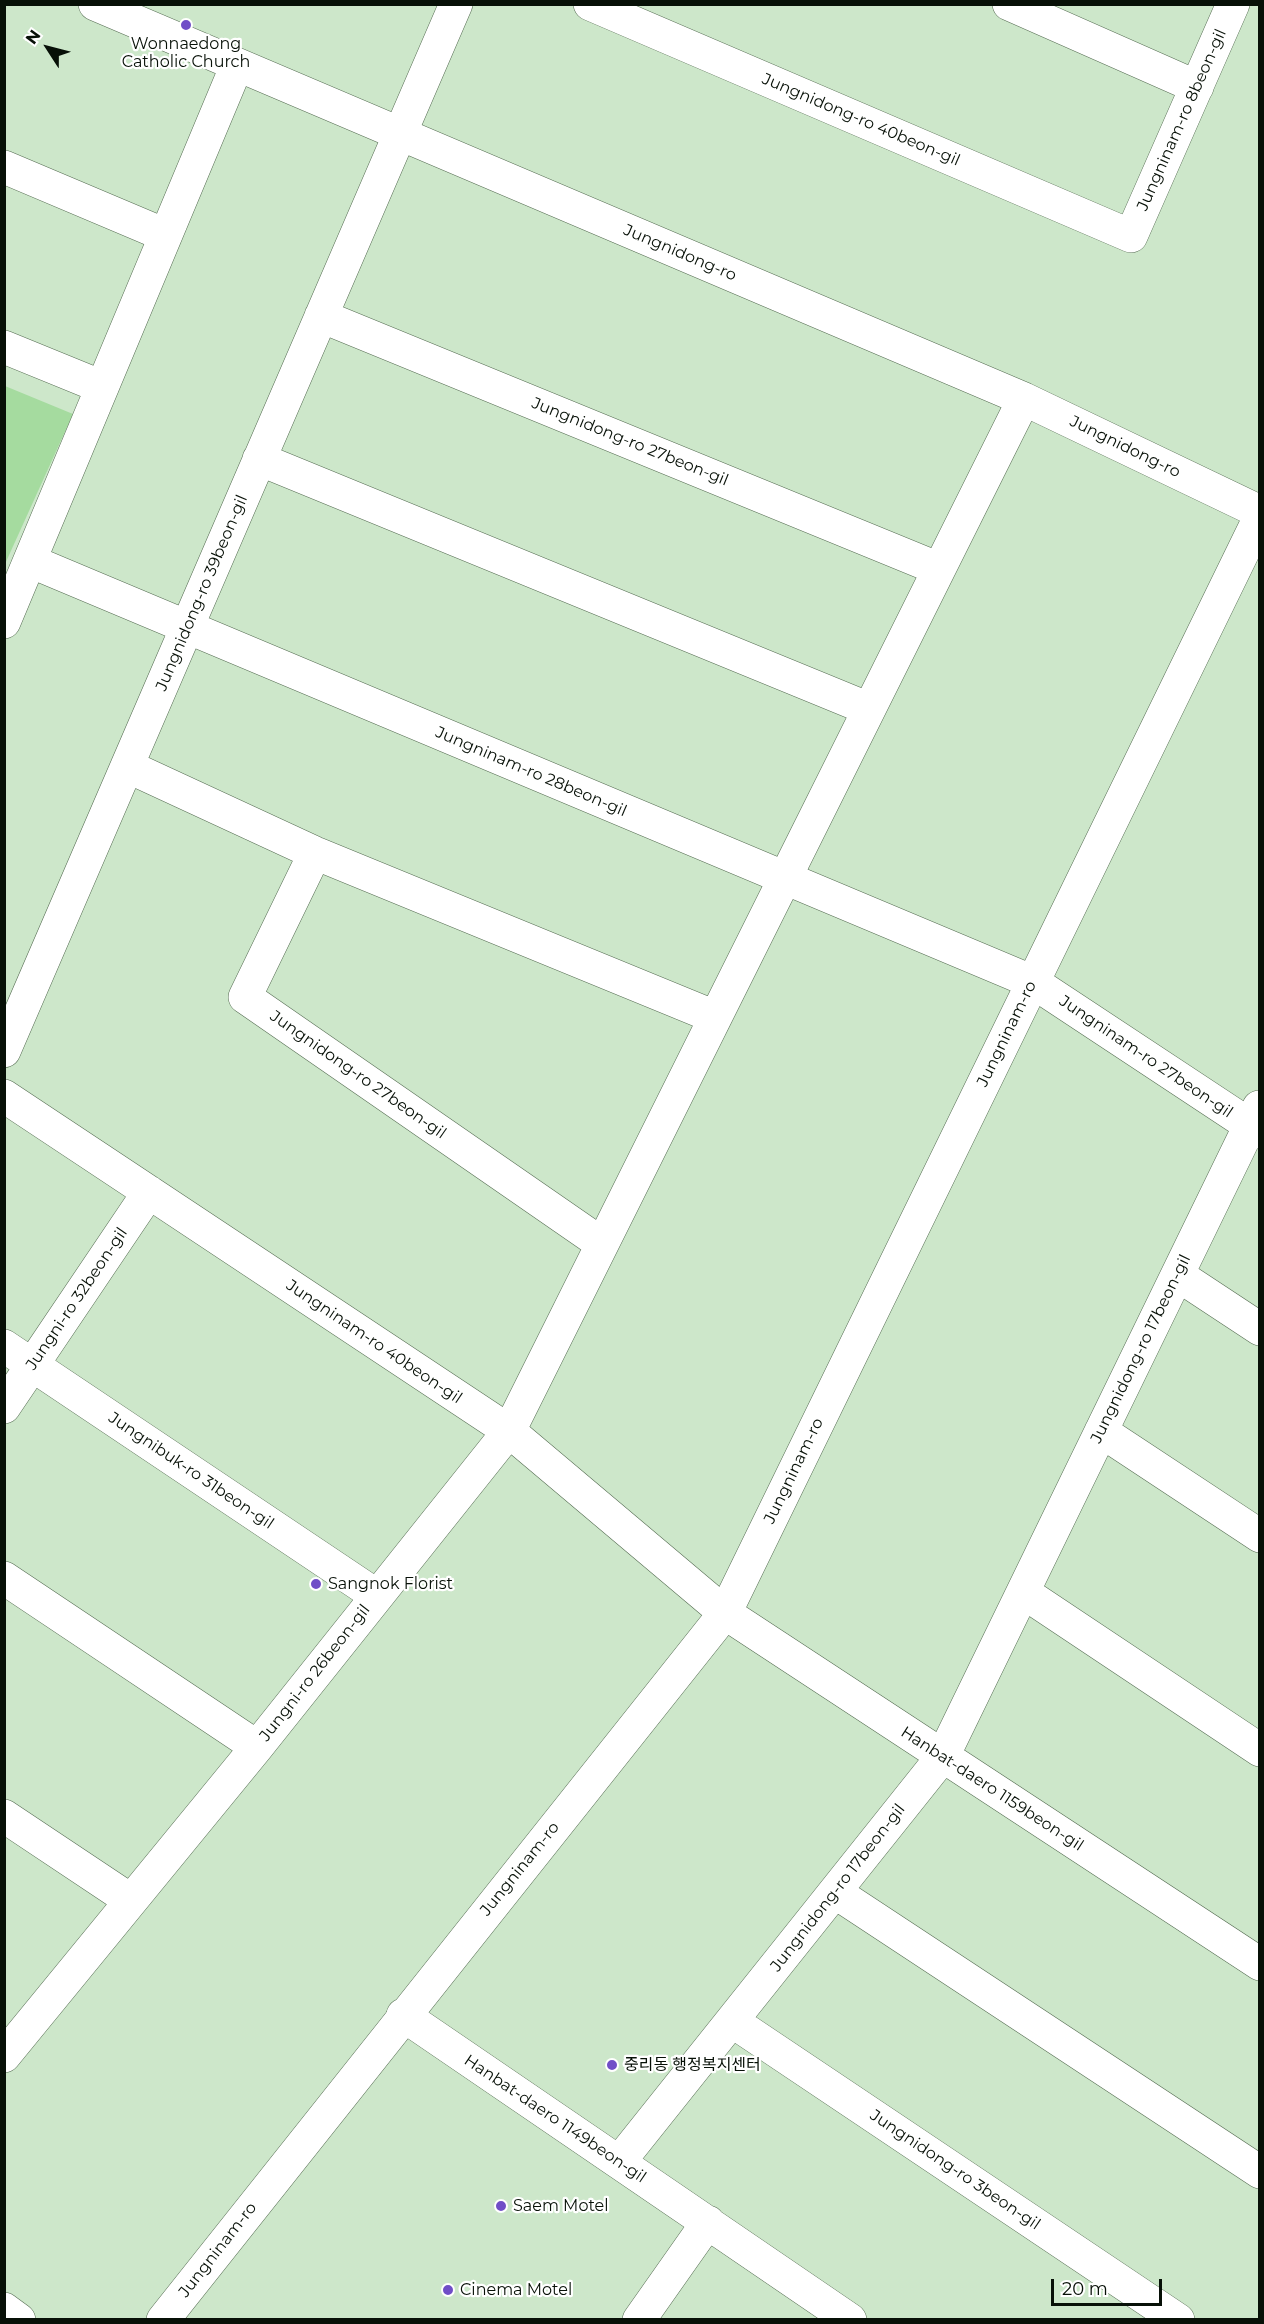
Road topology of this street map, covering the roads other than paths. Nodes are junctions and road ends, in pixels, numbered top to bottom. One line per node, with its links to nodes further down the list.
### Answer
1 (95, 4): 6 (street, Jungnidong-ro)
2 (456, 4): 8 (street)
3 (590, 4): 11 (street, Jungnidong-ro 40beon-gil)
4 (1009, 4): 7 (street)
5 (1233, 4): 7 (street, Jungninam-ro 8beon-gil)
6 (237, 65): 8 (street, Jungnidong-ro); 10 (street)
7 (1197, 87): 11 (street, Jungninam-ro 8beon-gil)
8 (398, 134): 12 (street, Jungnidong-ro 39beon-gil); 15 (street, Jungnidong-ro)
9 (4, 167): 10 (street)
10 (165, 235): 14 (street)
11 (1131, 236)
12 (321, 315): 16 (street, Jungnidong-ro 39beon-gil); 20 (street, Jungnidong-ro 27beon-gil)
13 (4, 347): 14 (street)
14 (102, 387): 19 (street)
15 (1024, 399): 17 (street, Jungnidong-ro); 20 (street)
16 (259, 459): 22 (street, Jungnidong-ro 39beon-gil); 23 (street)
17 (1260, 512)
18 (1260, 517): 27 (street, Jungninam-ro)
19 (30, 561): 21 (street); 22 (street, Jungninam-ro 28beon-gil)
20 (939, 569): 23 (street)
21 (4, 622)
22 (187, 627): 24 (street, Jungnidong-ro 39beon-gil); 26 (street, Jungninam-ro 28beon-gil)
23 (868, 709): 26 (street)
24 (127, 766): 25 (street); 29 (street, Jungnidong-ro 39beon-gil)
25 (315, 853): 28 (street); 33 (street, Jungnidong-ro 27beon-gil)
26 (785, 878): 27 (street, Jungninam-ro 28beon-gil); 28 (street)
27 (1033, 982): 31 (street, Jungninam-ro 27beon-gil); 45 (street, Jungninam-ro)
28 (715, 1017): 33 (street)
29 (4, 1051)
30 (4, 1096): 32 (street, Jungninam-ro 40beon-gil)
31 (1256, 1121): 34 (street, Jungnidong-ro 17beon-gil)
32 (149, 1192): 37 (street, Jungni-ro 32beon-gil); 39 (street, Jungninam-ro 40beon-gil)
33 (602, 1244): 39 (street)
34 (1178, 1275): 35 (street); 40 (street, Jungnidong-ro 17beon-gil)
35 (1260, 1329)
36 (4, 1346): 37 (street, Jungnibuk-ro 31beon-gil)
37 (33, 1365): 38 (street, Jungni-ro 32beon-gil); 44 (street, Jungnibuk-ro 31beon-gil)
38 (4, 1407)
39 (509, 1431): 44 (street, Jungni-ro 26beon-gil); 45 (street, Jungninam-ro 40beon-gil)
40 (1101, 1431): 41 (street); 43 (street, Jungnidong-ro 17beon-gil)
41 (1260, 1536)
42 (4, 1578): 46 (street, Jungni-ro 26beon-gil)
43 (1023, 1592): 47 (street); 48 (street, Jungnidong-ro 17beon-gil)
44 (377, 1596): 46 (street, Jungni-ro 26beon-gil)
45 (725, 1613): 48 (street, Hanbat-daero 1159beon-gil); 53 (street, Jungninam-ro)
46 (258, 1747): 51 (street, Jungni-ro 26beon-gil)
47 (1260, 1750)
48 (943, 1756): 50 (street, Jungnidong-ro 17beon-gil); 52 (street, Hanbat-daero 1159beon-gil)
49 (4, 1816): 51 (street)
50 (836, 1892): 54 (street, Jungnidong-ro 17beon-gil); 57 (street)
51 (130, 1900): 55 (street, Jungni-ro 26beon-gil)
52 (1260, 1964)
53 (403, 2015): 56 (street, Hanbat-daero 1149beon-gil); 61 (street, Jungninam-ro)
54 (732, 2021): 56 (street, Jungnidong-ro 17beon-gil); 64 (street, Jungnidong-ro 3beon-gil)
55 (5, 2055)
56 (619, 2162): 58 (street, Hanbat-daero 1149beon-gil)
57 (1260, 2172)
58 (708, 2222): 62 (street); 63 (street, Hanbat-daero 1149beon-gil)
59 (4, 2309): 60 (street)
60 (19, 2319)
61 (163, 2319)
62 (639, 2319)
63 (850, 2319)
64 (1178, 2319)

